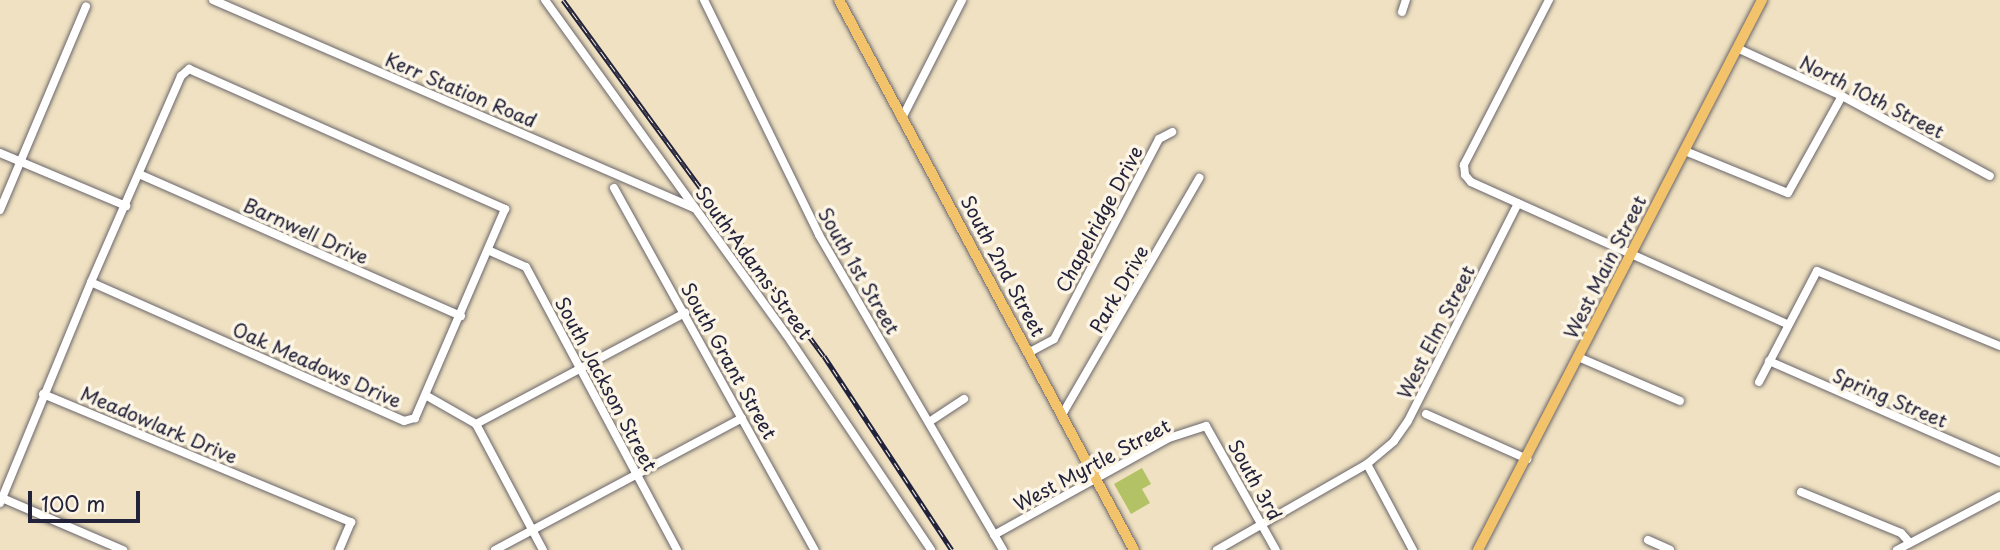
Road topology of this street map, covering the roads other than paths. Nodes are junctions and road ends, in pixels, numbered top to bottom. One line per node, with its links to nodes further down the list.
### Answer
1 (213, 0): 25 (street, Kerr Station Road)
2 (545, 0): 25 (street, South Adams Street)
3 (704, 0): 45 (street, South 1st Street)
4 (839, 0): 13 (main road, South 2nd Street)
5 (962, 0): 13 (street)
6 (1406, 0): 10 (street)
7 (1549, 0): 22 (street)
8 (1762, 0): 11 (main road, West Main Street)
9 (86, 6): 17 (street)
10 (1402, 12)
11 (1737, 48): 12 (street, North 10th Street); 15 (main road, West Main Street)
12 (1842, 96): 15 (street); 19 (street, North 10th Street)
13 (903, 117): 33 (main road, South 2nd Street)
14 (1172, 132): 33 (street, Chapelridge Drive)
15 (1685, 151): 27 (main road, West Main Street)
16 (0, 152): 17 (street)
17 (20, 161): 23 (street); 24 (street)
18 (139, 174): 23 (street, Oak Meadows Drive); 26 (street, Oak Meadows Drive); 30 (street, Barnwell Drive)
19 (1990, 176)
20 (1199, 178): 42 (street, Park Drive)
21 (614, 188): 29 (street, South Grant Street)
22 (1518, 204): 27 (street); 50 (street, West Elm Street)
23 (126, 206): 28 (street, Oak Meadows Drive)
24 (0, 210)
25 (696, 210): 68 (street, South Adams Street)
26 (490, 251): 30 (street, Oak Meadows Drive); 36 (street, South Jackson Street)
27 (1632, 254): 31 (street); 34 (main road, West Main Street)
28 (91, 282): 38 (street); 39 (street, Oak Meadows Drive)
29 (685, 313): 36 (street); 44 (street, South Grant Street)
30 (461, 316): 39 (street, Oak Meadows Drive)
31 (1787, 324): 32 (street); 35 (street)
32 (2000, 346)
33 (1030, 352): 42 (main road, South 2nd Street)
34 (1578, 358): 41 (street); 48 (main road, West Main Street)
35 (1769, 361): 37 (street); 49 (street, Spring Street)
36 (580, 369): 46 (street); 51 (street, South Jackson Street)
37 (1759, 383)
38 (43, 394): 54 (street); 63 (street, Meadowlark Drive)
39 (426, 396): 46 (street)
40 (964, 399): 45 (street)
41 (1680, 401)
42 (1063, 413): 52 (main road, South 2nd Street)
43 (1426, 414): 48 (street)
44 (742, 418): 51 (street); 67 (street, South Grant Street)
45 (929, 422): 58 (street, South 1st Street)
46 (475, 424): 57 (street)
47 (1206, 426): 52 (street, West Myrtle Street); 56 (street, South 3rd)
48 (1527, 459): 61 (main road, West Main Street)
49 (2000, 462)
50 (1367, 464): 56 (street, West Elm Street); 73 (street)
51 (636, 475): 57 (street); 66 (street, South Jackson Street)
52 (1098, 479): 58 (street, West Myrtle Street); 70 (main road, South 2nd Street)
53 (1801, 492): 60 (street)
54 (1, 500): 62 (street)
55 (1998, 500): 60 (street)
56 (1262, 525): 71 (street, West Elm Street); 72 (street, South 3rd)
57 (532, 530): 64 (street); 65 (street)
58 (994, 536): 69 (street, South 1st Street)
59 (1648, 540): 74 (street)
60 (1909, 542): 75 (street)
61 (1481, 549)
62 (123, 550)
63 (339, 550)
64 (495, 550)
65 (543, 550)
66 (677, 550)
67 (815, 550)
68 (931, 550)
69 (1003, 550)
70 (1134, 550)
71 (1217, 550)
72 (1276, 550)
73 (1413, 550)
74 (1670, 550)
75 (1897, 550)

